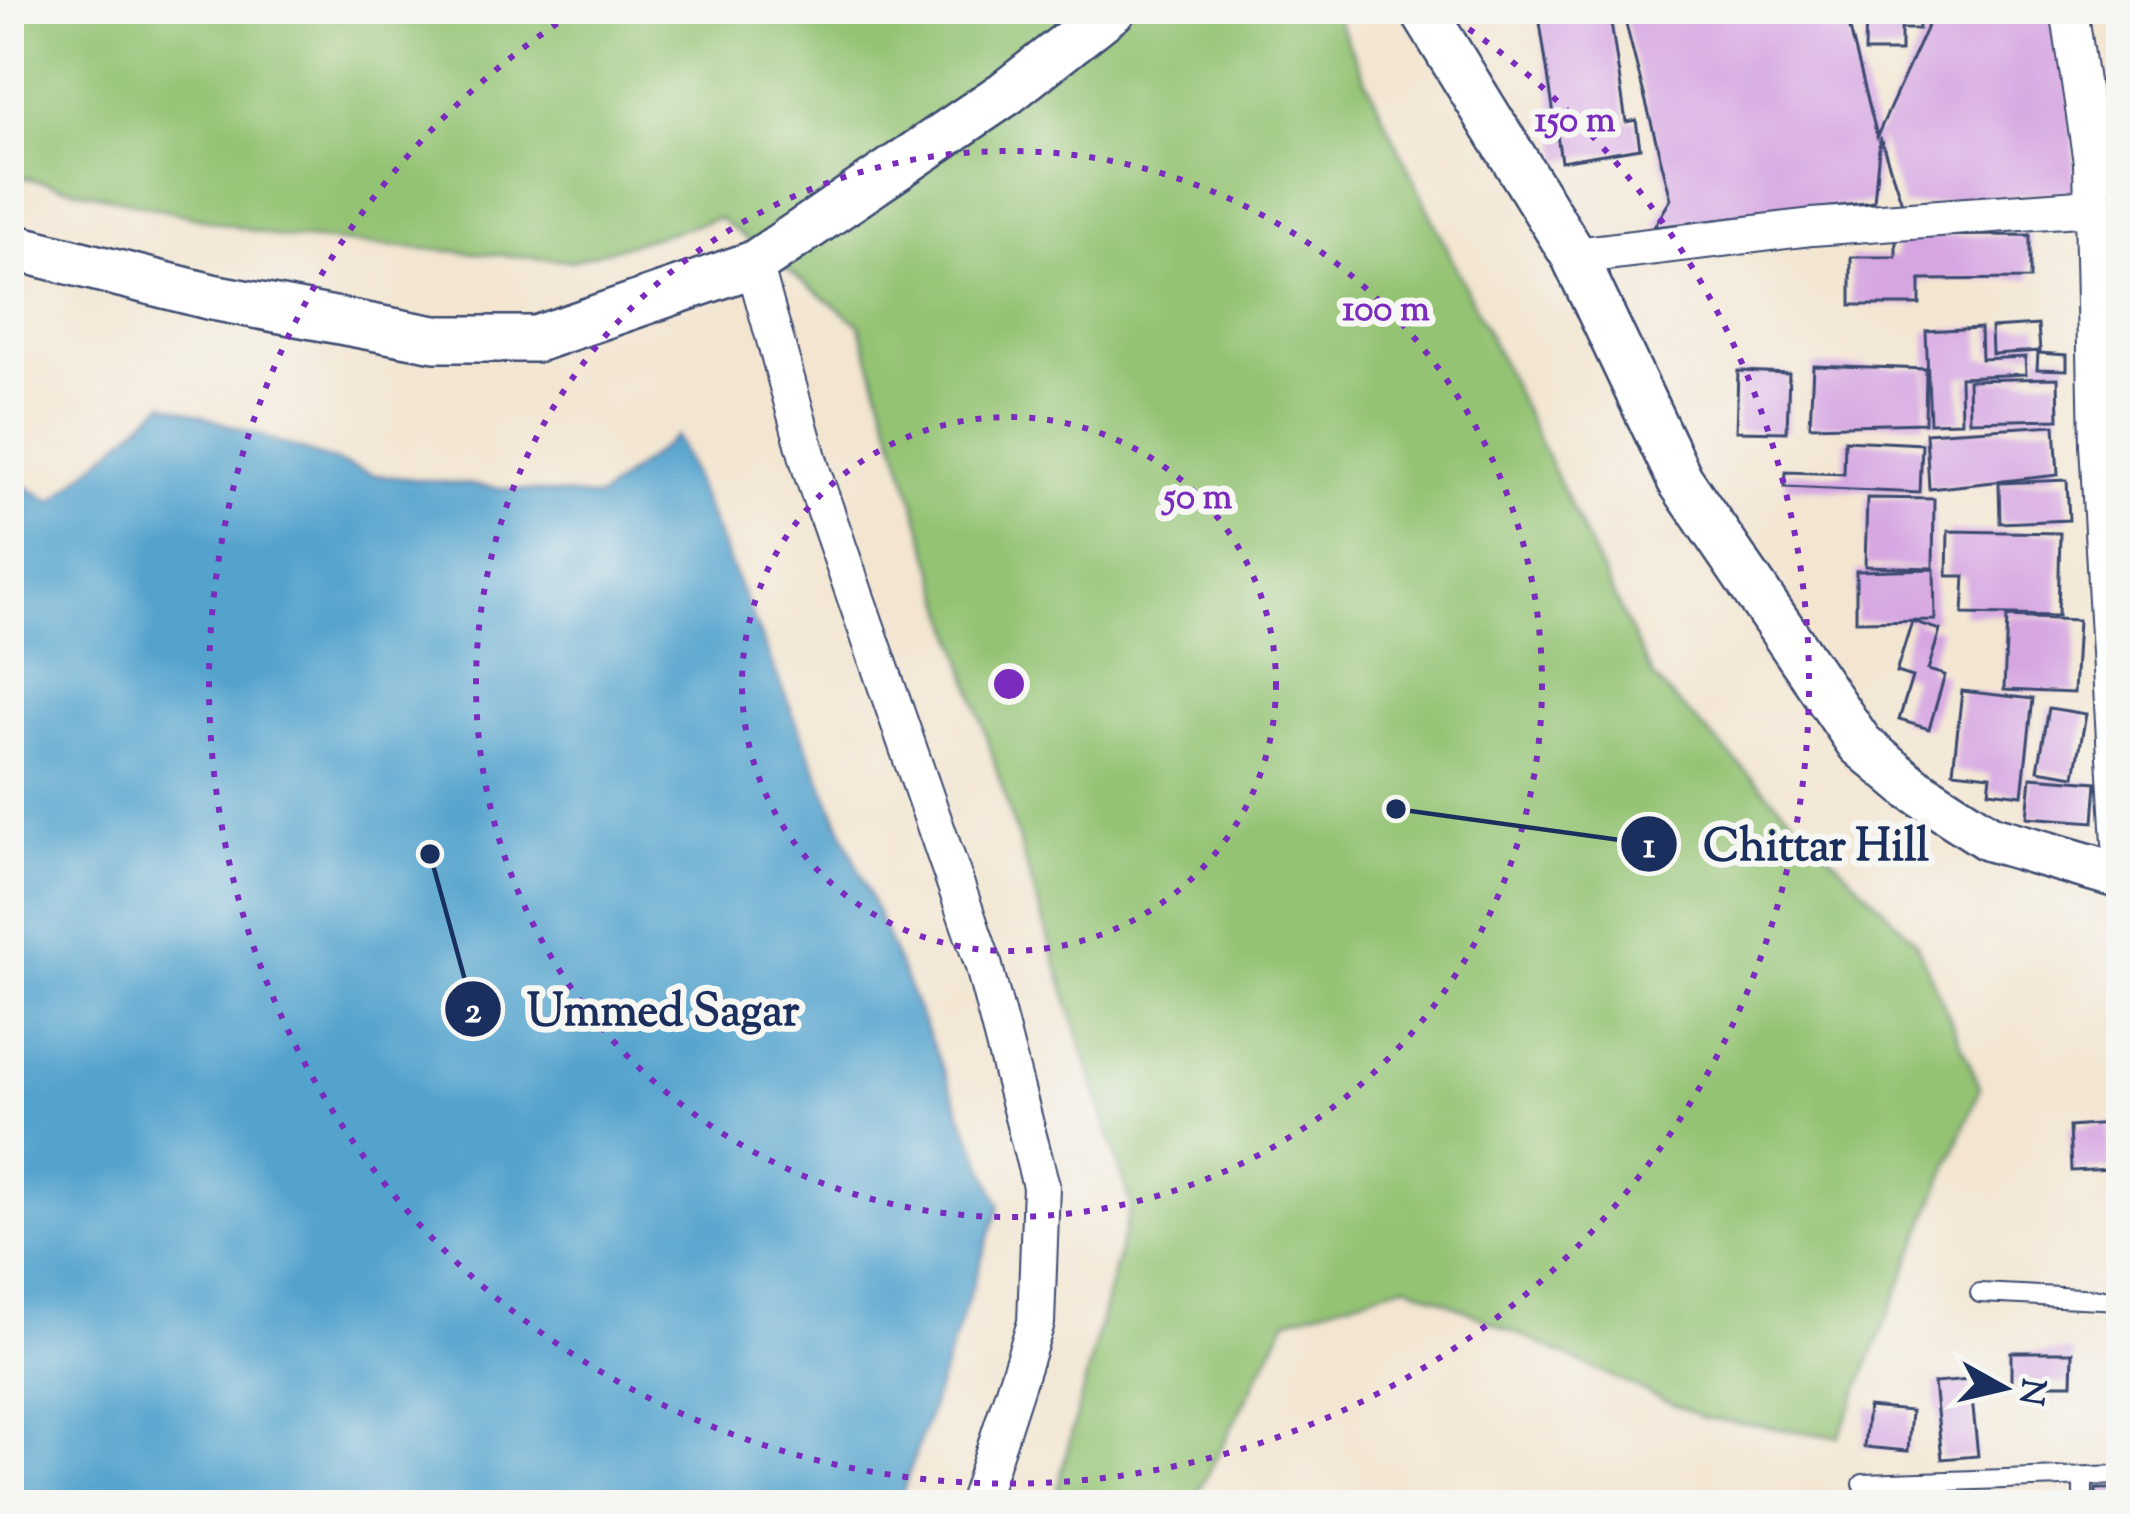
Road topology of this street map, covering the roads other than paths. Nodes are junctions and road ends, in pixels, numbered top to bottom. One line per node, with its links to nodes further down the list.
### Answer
1 (1113, 9): 8 (street)
2 (2069, 9): 4 (street)
3 (1429, 11): 7 (street)
4 (2107, 161): 5 (street)
5 (2093, 207): 7 (street); 9 (street)
6 (9, 246): 8 (street)
7 (1574, 256): 10 (street)
8 (754, 264): 16 (street)
9 (2121, 843)
10 (2121, 876)
11 (1980, 1293): 12 (lane)
12 (2121, 1300)
13 (2121, 1474): 14 (lane)
14 (2083, 1477): 15 (lane); 17 (lane)
15 (1863, 1484)
16 (977, 1505)
17 (2083, 1505)

